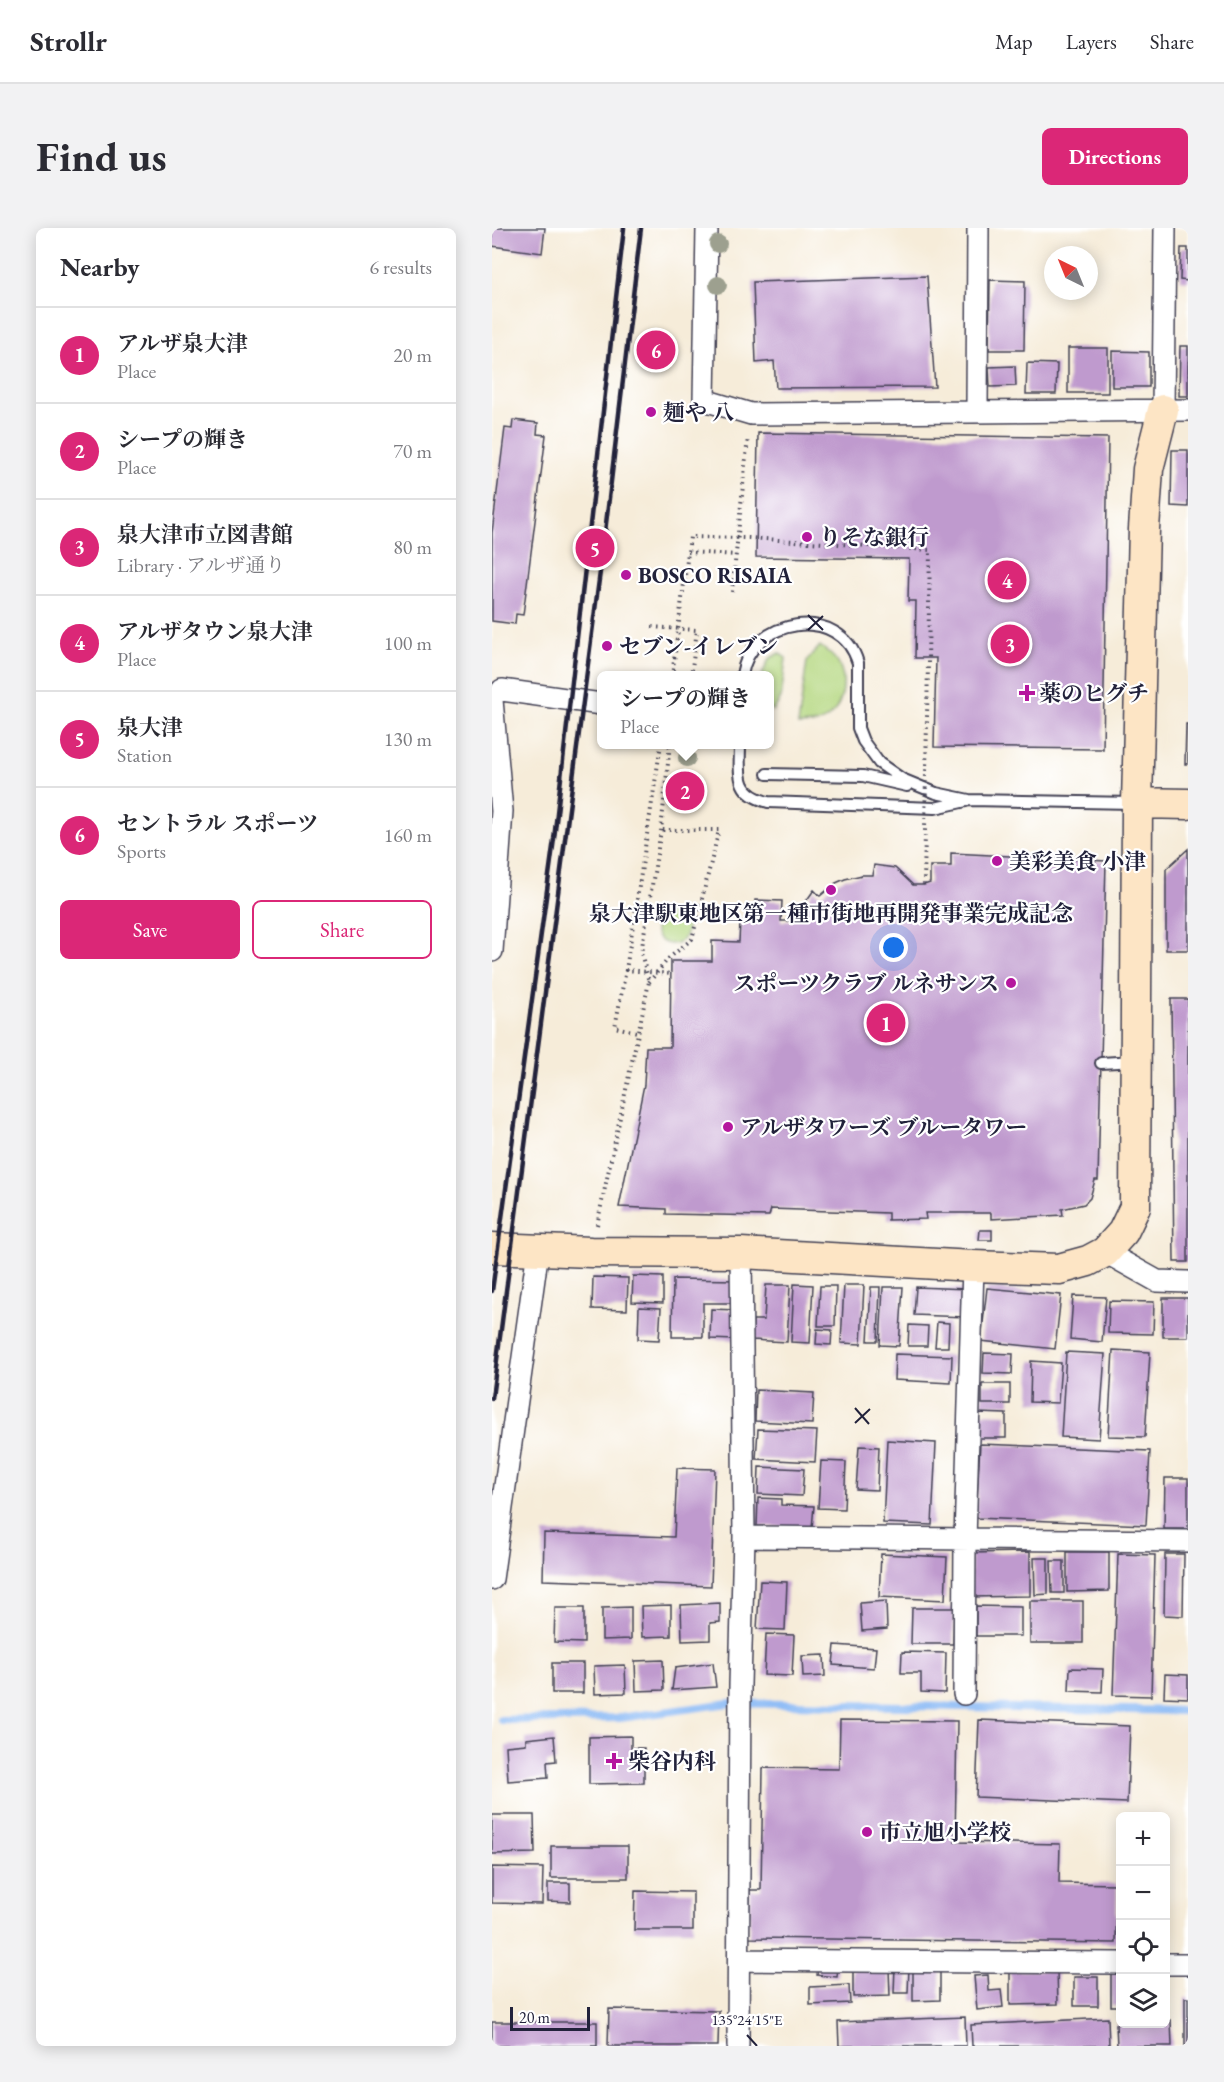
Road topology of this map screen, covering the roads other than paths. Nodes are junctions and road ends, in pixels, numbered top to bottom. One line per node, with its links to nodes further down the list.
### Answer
1 (707, 228): 5 (street)
2 (978, 228): 5 (street)
3 (1165, 228): 4 (street)
4 (1175, 410): 5 (street); 13 (street)
5 (977, 411)
6 (743, 671): 11 (lane)
7 (497, 695): 8 (street); 15 (street)
8 (597, 704)
9 (740, 749): 12 (lane)
10 (767, 774): 11 (lane)
11 (936, 793): 12 (lane)
12 (969, 800): 13 (lane)
13 (1137, 803): 14 (street); 17 (street)
14 (1188, 804)
15 (495, 865): 16 (street)
16 (492, 951)
17 (1136, 1061): 18 (lane); 22 (street)
18 (1101, 1063)
19 (492, 1248): 20 (street)
20 (538, 1250): 21 (street); 28 (street)
21 (741, 1252): 23 (street); 25 (street)
22 (1105, 1252): 23 (street); 24 (street)
23 (973, 1266): 26 (street)
24 (1188, 1282)
25 (744, 1537): 26 (street); 30 (street)
26 (965, 1540): 27 (street); 29 (street)
27 (1188, 1541)
28 (492, 1579)
29 (964, 1694)
30 (739, 1960): 31 (street); 34 (street)
31 (1116, 1963)
32 (1170, 1964): 33 (street)
33 (1188, 1964)
34 (738, 2046)

